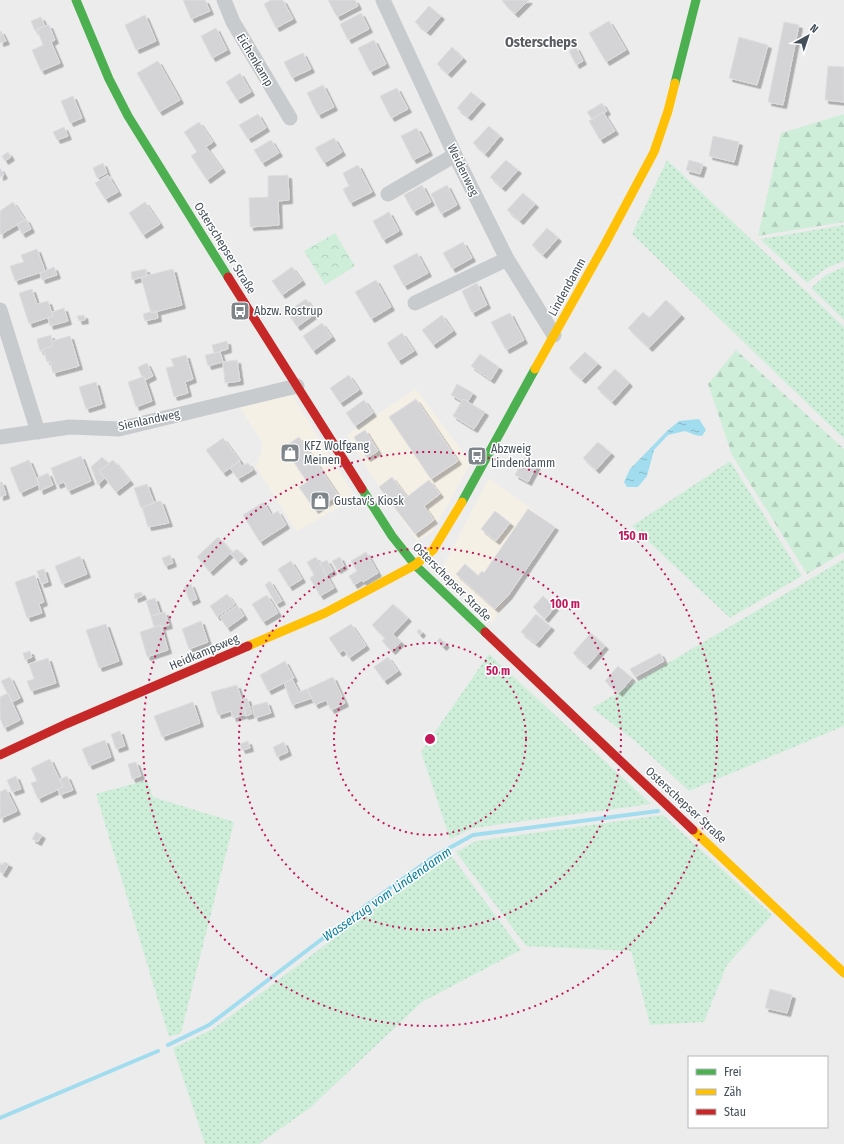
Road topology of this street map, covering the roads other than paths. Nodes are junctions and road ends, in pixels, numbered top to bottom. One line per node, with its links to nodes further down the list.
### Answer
1 (76, 0): 12 (main road, Osterschepser Straße)
2 (224, 0): 5 (street, Eichenkamp)
3 (383, 0): 6 (street, Weidenweg)
4 (696, 0): 11 (main road, Lindendamm)
5 (290, 118)
6 (456, 155): 7 (street); 8 (street, Weidenweg)
7 (388, 194)
8 (507, 259): 9 (street); 11 (street, Weidenweg)
9 (415, 303)
10 (0, 310): 13 (street)
11 (554, 335): 15 (main road, Lindendamm)
12 (297, 386): 13 (street, Sienlandweg); 15 (main road, Osterschepser Straße)
13 (38, 432): 14 (street, Sienlandweg)
14 (0, 438)
15 (415, 565): 16 (main road, Heidkampsweg); 17 (main road, Osterschepser Straße)
16 (0, 755)
17 (844, 973)

